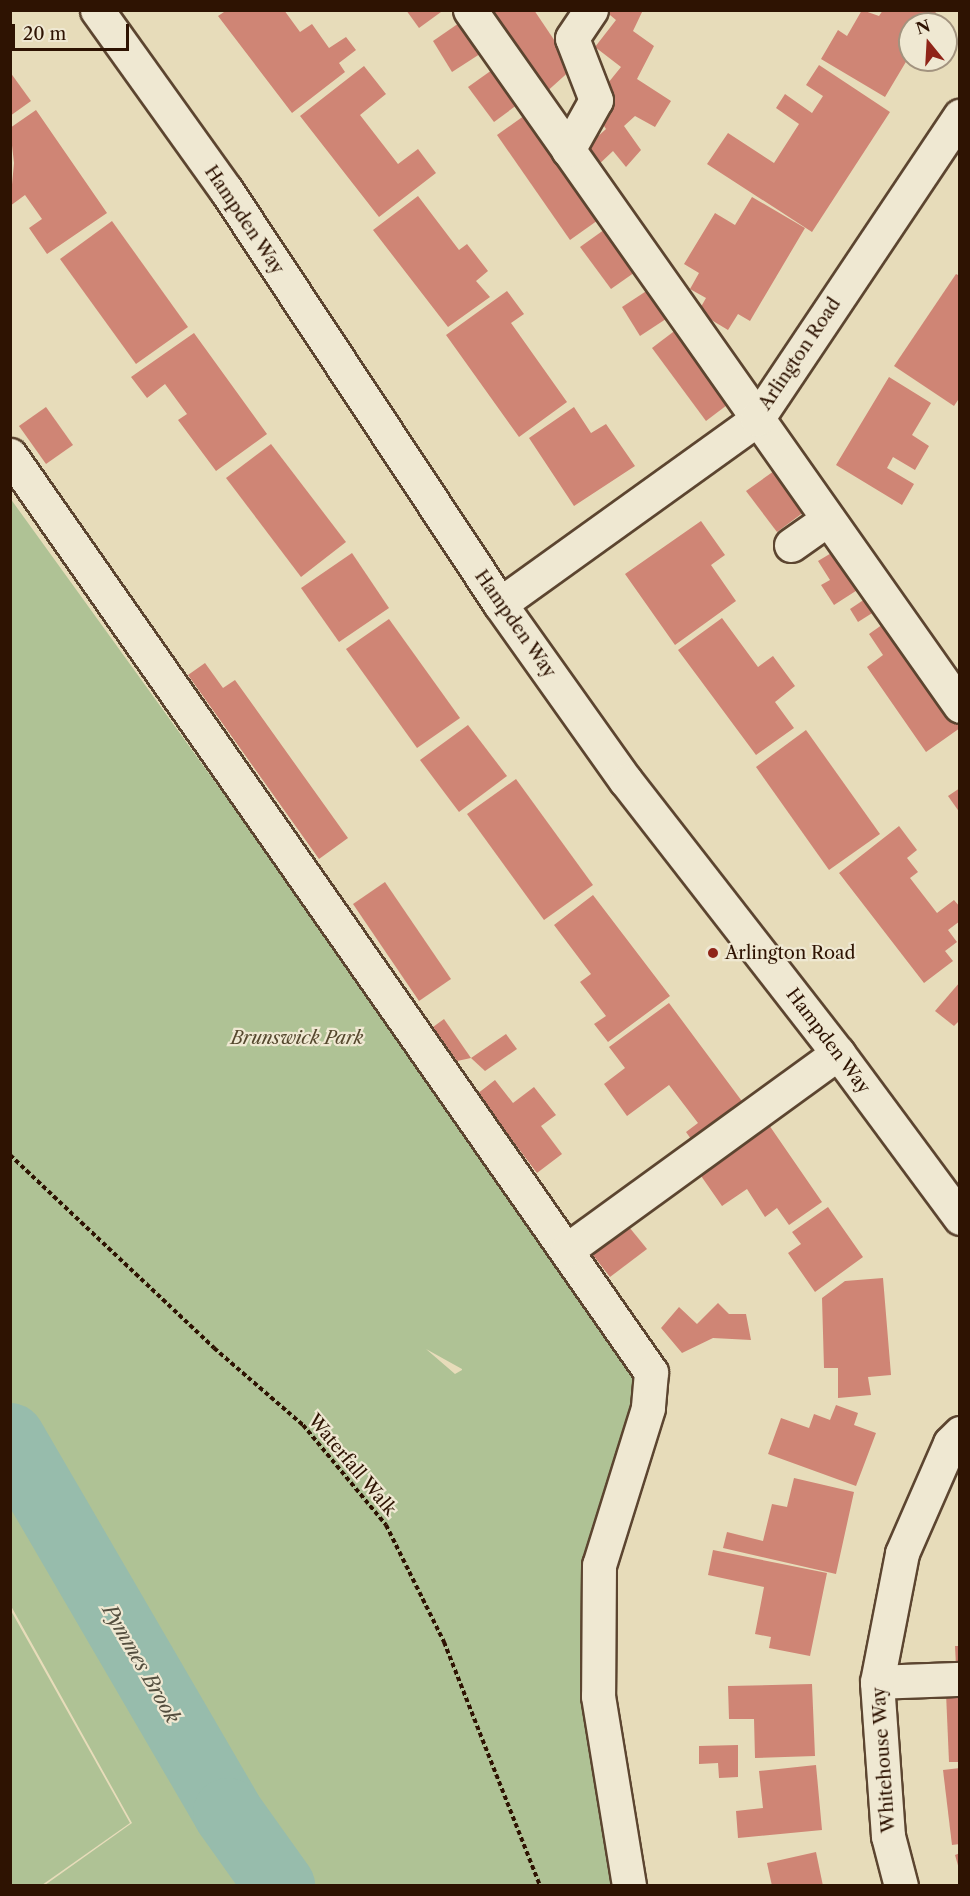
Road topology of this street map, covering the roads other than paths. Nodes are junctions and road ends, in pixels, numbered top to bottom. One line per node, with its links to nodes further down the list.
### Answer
1 (97, 10): 10 (street, Hampden Way)
2 (470, 10): 5 (street)
3 (591, 10): 5 (street)
4 (960, 116): 6 (street, Arlington Road)
5 (568, 150): 6 (street)
6 (757, 418): 8 (street); 10 (street, Arlington Road)
7 (10, 455): 14 (street)
8 (828, 519): 9 (street); 11 (street)
9 (791, 545)
10 (500, 604): 12 (street, Hampden Way)
11 (960, 706)
12 (838, 1053): 13 (street, Hampden Way); 14 (street)
13 (960, 1218)
14 (567, 1250): 18 (street)
15 (960, 1433): 17 (street, Whitehouse Way)
16 (960, 1679): 17 (street)
17 (877, 1682): 19 (street, Whitehouse Way)
18 (629, 1886)
19 (901, 1886)

